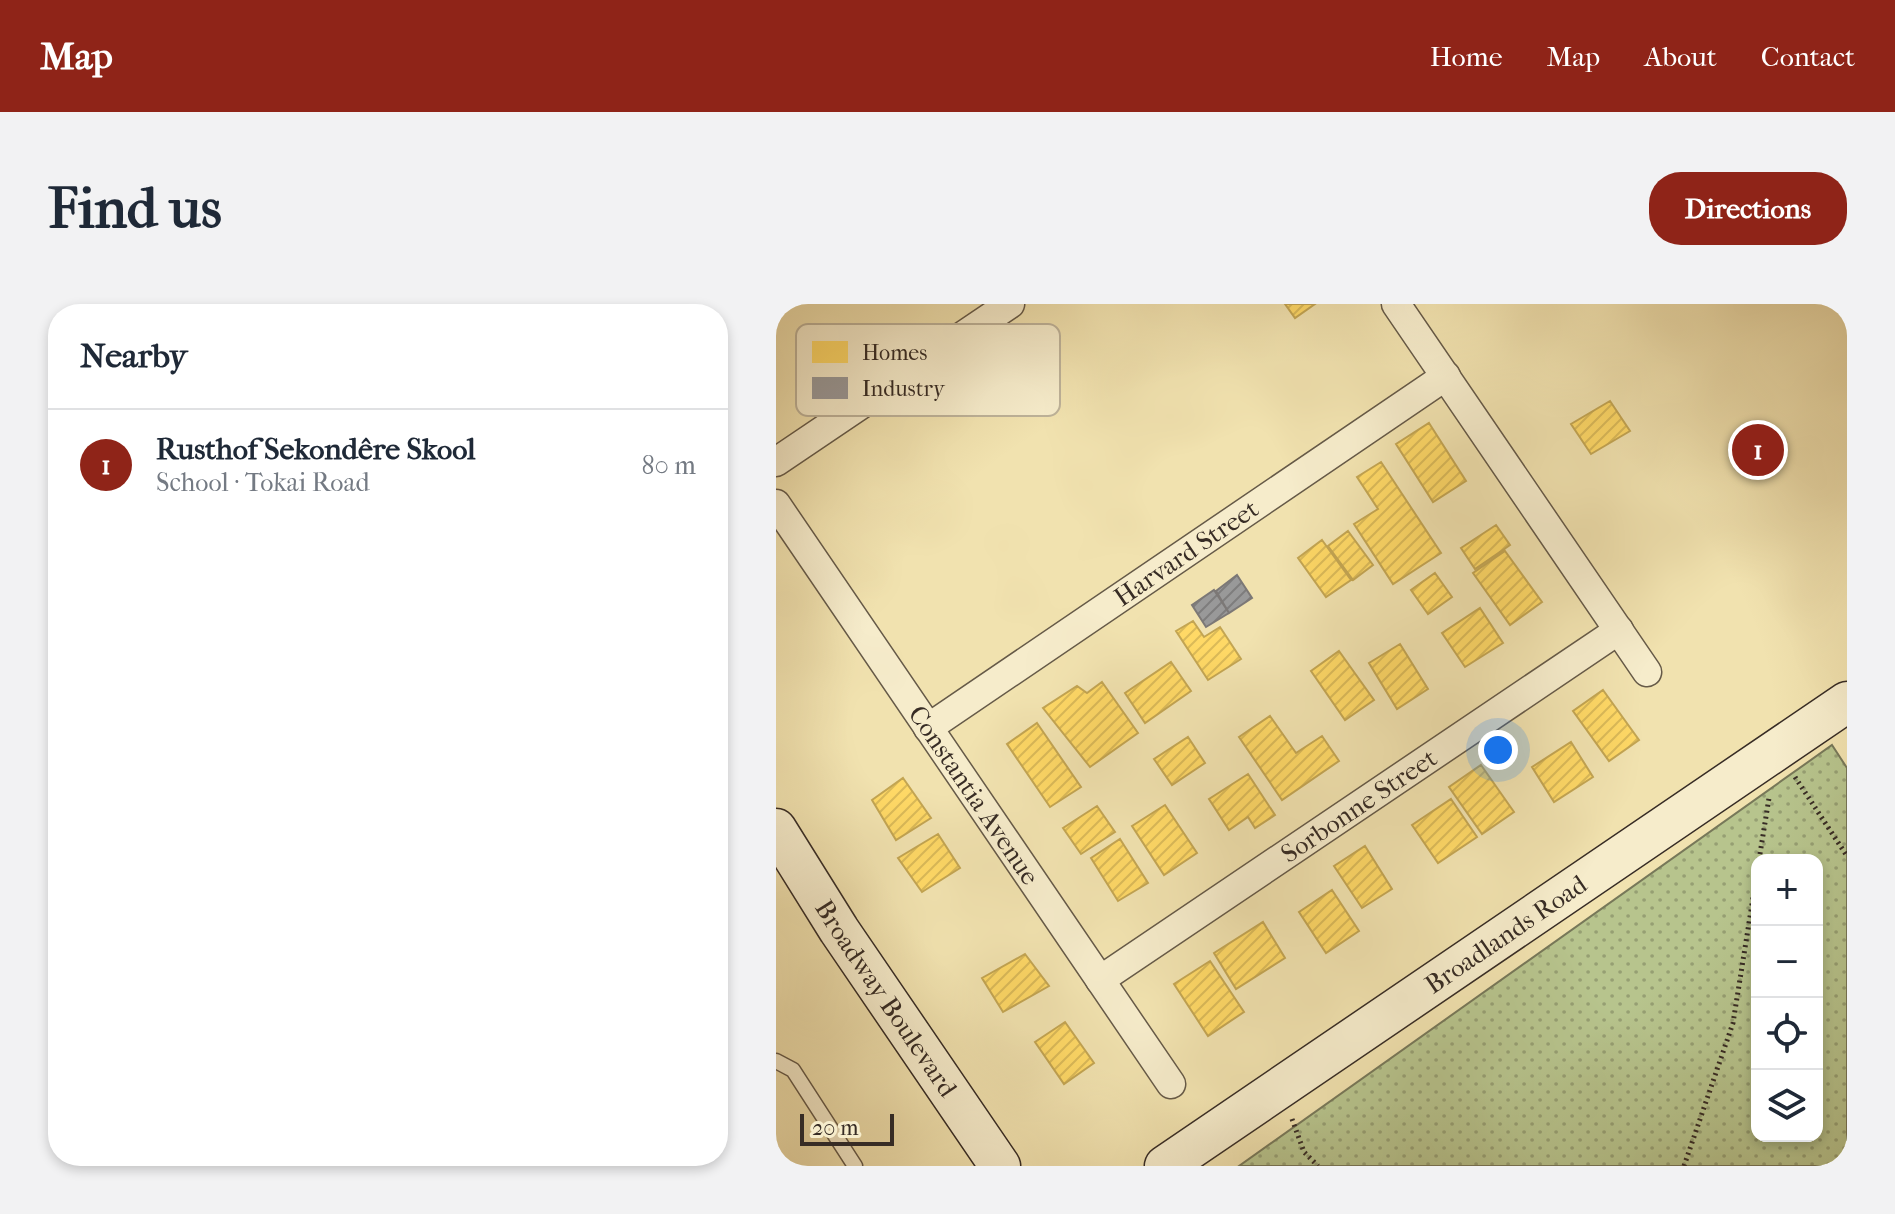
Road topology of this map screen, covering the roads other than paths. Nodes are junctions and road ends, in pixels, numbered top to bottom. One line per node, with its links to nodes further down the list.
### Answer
1 (1010, 304): 3 (street)
2 (1396, 304): 4 (street)
3 (980, 324)
4 (1446, 376): 8 (street); 11 (street, Harvard Street)
5 (844, 416): 6 (street)
6 (776, 462)
7 (776, 504): 11 (street, Constantia Avenue)
8 (1619, 630): 9 (street); 13 (street, Sorbonne Street)
9 (1647, 672)
10 (1847, 702): 18 (main road, Broadlands Road)
11 (928, 728): 13 (street, Constantia Avenue)
12 (776, 829): 17 (main road, Broadway Boulevard)
13 (1100, 980): 15 (street, Constantia Avenue)
14 (776, 1061): 16 (lane)
15 (1171, 1084)
16 (855, 1166)
17 (1000, 1166)
18 (1165, 1166)

